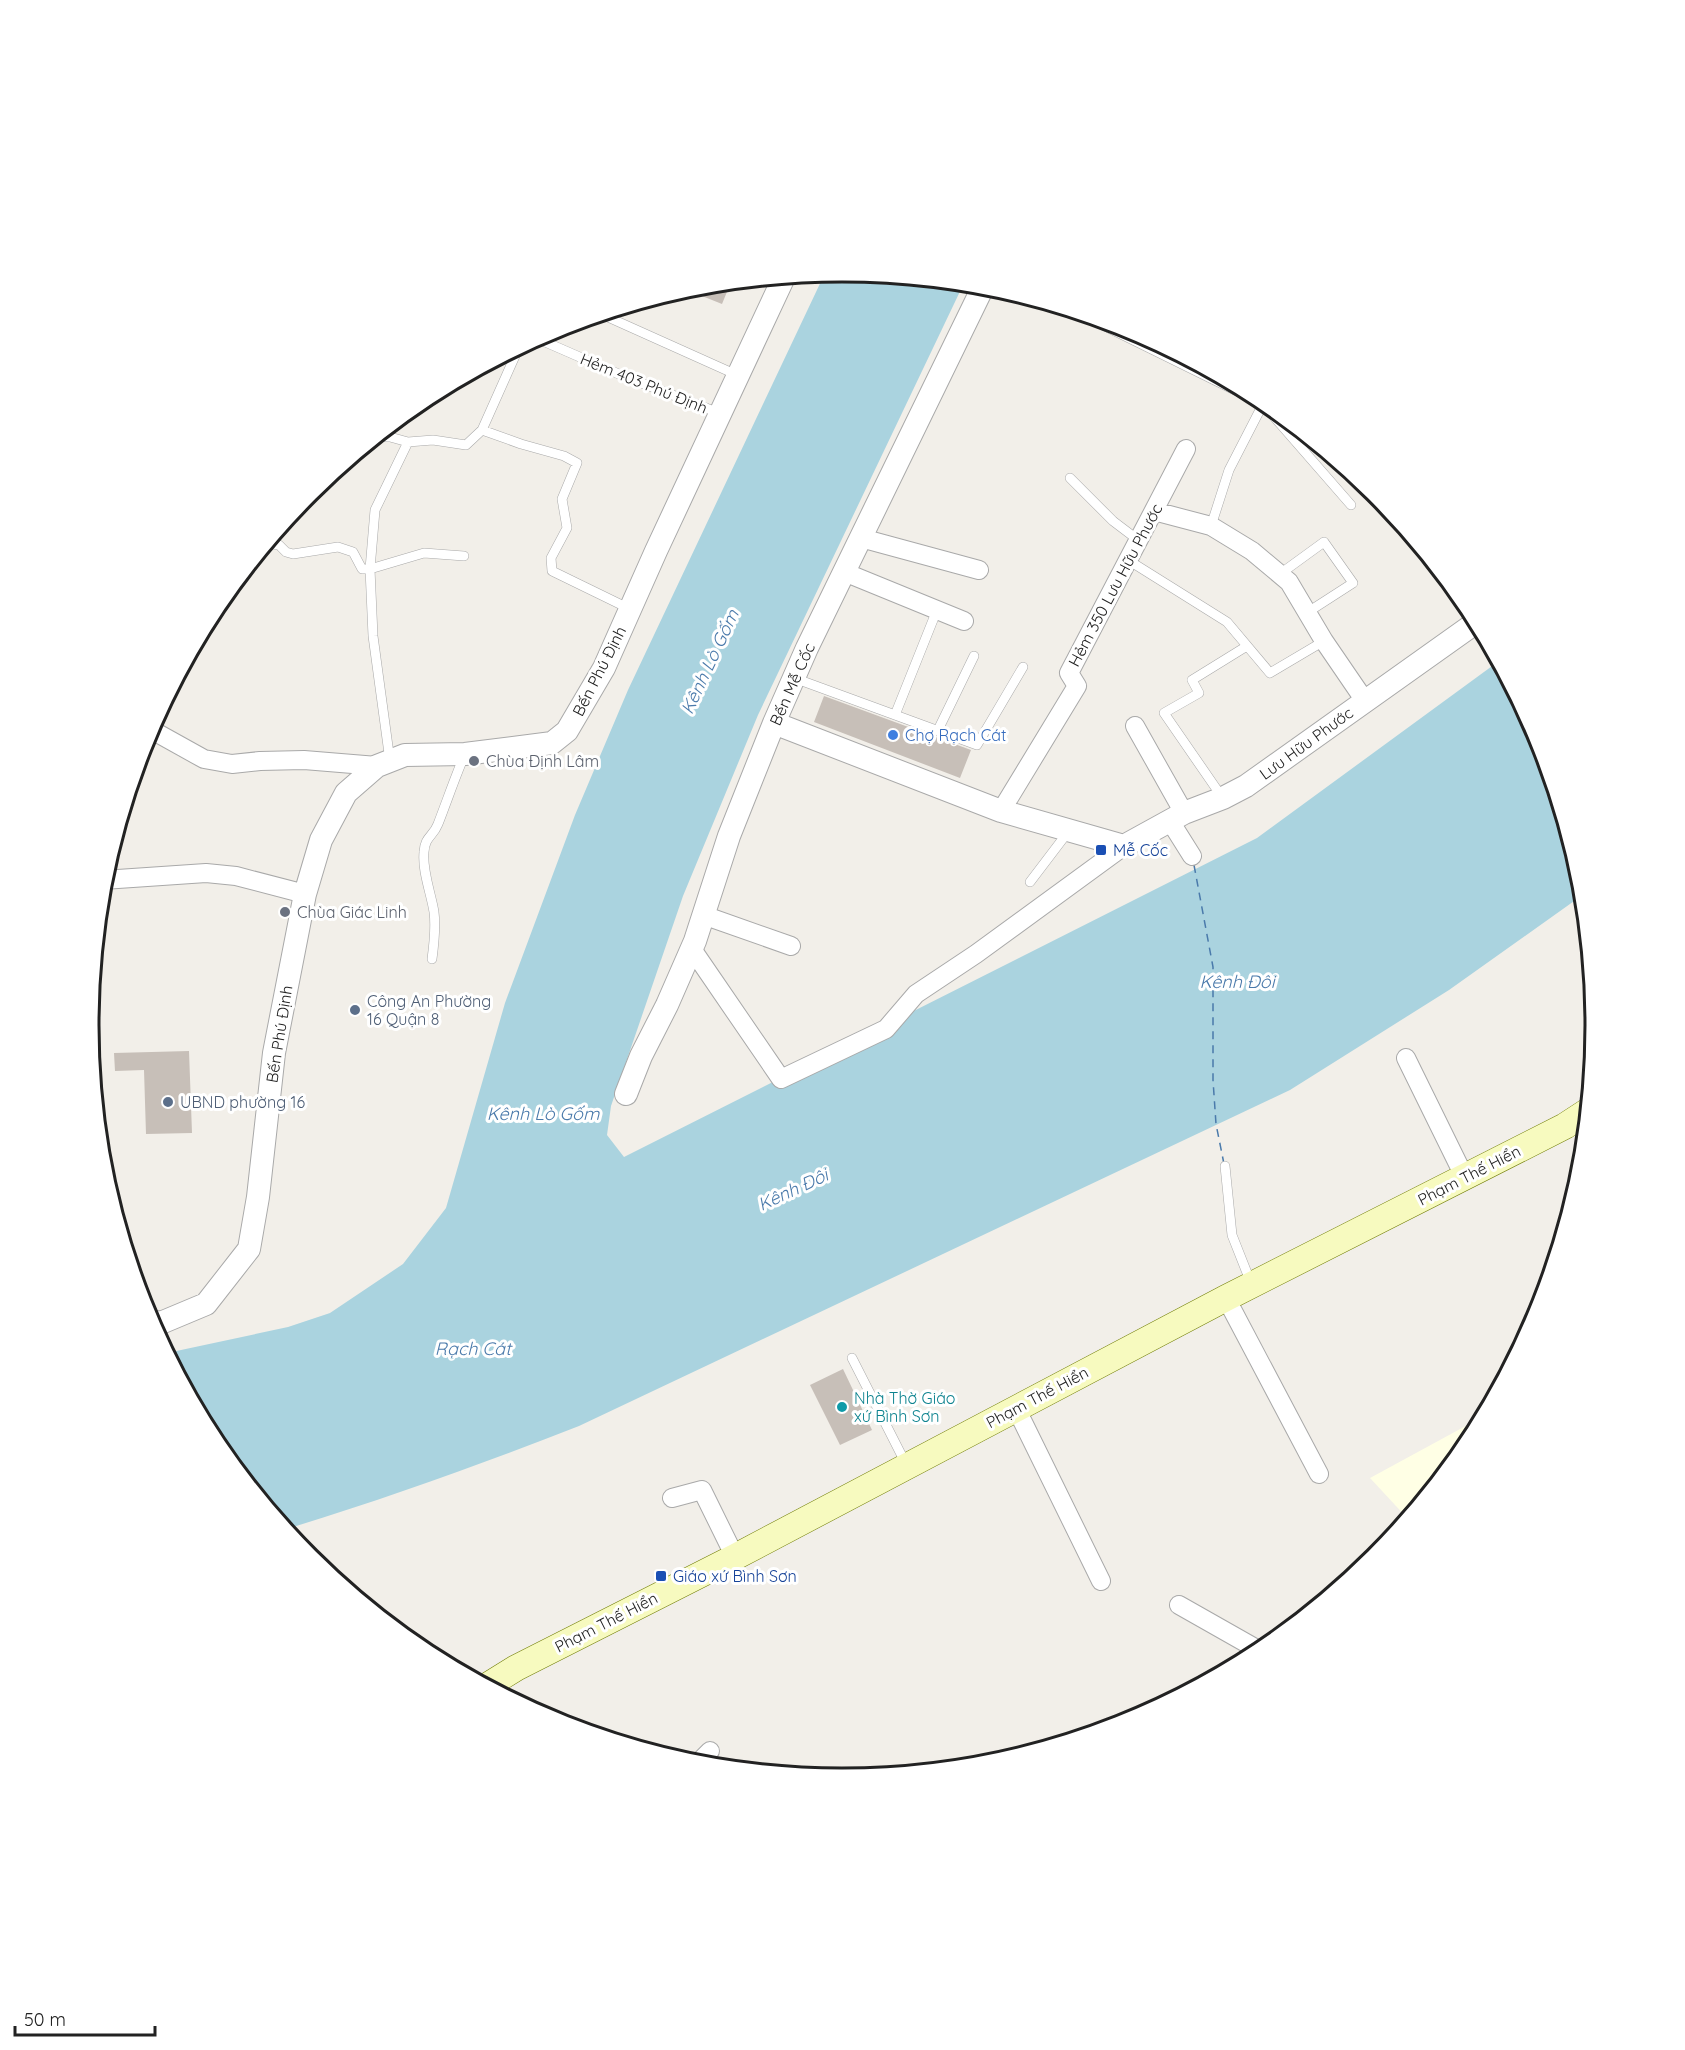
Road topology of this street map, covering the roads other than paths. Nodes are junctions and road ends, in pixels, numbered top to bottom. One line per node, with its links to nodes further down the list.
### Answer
1 (781, 284): 6 (street, Bến Phú Định)
2 (979, 295): 18 (street, Bến Mễ Cốc)
3 (612, 319): 6 (lane)
4 (547, 343): 8 (lane, Hẻm 403 Phú Định)
5 (514, 358): 9 (lane)
6 (739, 376): 8 (street, Bến Phú Định)
7 (1261, 411): 17 (lane)
8 (719, 413): 27 (street, Bến Phú Định)
9 (482, 429): 12 (lane); 27 (lane)
10 (1287, 430): 15 (lane)
11 (387, 437): 12 (lane)
12 (408, 442): 23 (lane)
13 (1186, 449): 16 (street, Hẻm 350 Lưu Hữu Phước)
14 (1070, 478): 19 (lane)
15 (1351, 505)
16 (1154, 510): 17 (street); 19 (street, Hẻm 350 Lưu Hữu Phước)
17 (1211, 526): 26 (street)
18 (861, 538): 24 (street); 25 (street, Bến Mễ Cốc)
19 (1138, 540): 22 (street, Hẻm 350 Lưu Hữu Phước)
20 (276, 545): 23 (lane)
21 (464, 556): 23 (lane)
22 (1128, 560): 33 (lane); 46 (street, Hẻm 350 Lưu Hữu Phước)
23 (370, 569): 44 (lane)
24 (979, 570)
25 (844, 572): 28 (street); 36 (street, Bến Mễ Cốc)
26 (1280, 574): 29 (street); 29 (lane)
27 (630, 609): 43 (street, Bến Phú Định)
28 (937, 610): 30 (street); 38 (lane)
29 (1308, 612): 32 (street)
30 (964, 621)
31 (1470, 627): 37 (street, Lưu Hữu Phước)
32 (1324, 641): 33 (lane); 37 (street)
33 (1247, 646): 45 (lane)
34 (974, 656): 41 (lane)
35 (1023, 667): 41 (lane)
36 (794, 678): 38 (lane); 39 (street, Bến Mễ Cốc)
37 (1365, 701): 45 (street, Lưu Hữu Phước)
38 (895, 715): 41 (lane)
39 (774, 723): 46 (street); 54 (street, Bến Mễ Cốc)
40 (1135, 726): 47 (street)
41 (938, 730)
42 (159, 734): 44 (street)
43 (465, 754): 44 (street, Bến Phú Định); 57 (lane)
44 (384, 764): 53 (street, Bến Phú Định)
45 (1223, 798): 47 (street, Lưu Hữu Phước)
46 (1001, 812): 48 (street)
47 (1177, 817): 49 (street, Lưu Hữu Phước); 50 (street)
48 (1070, 830): 49 (street); 52 (lane)
49 (1124, 846): 56 (street, Lưu Hữu Phước)
50 (1192, 855)
51 (113, 878): 53 (street)
52 (1030, 882)
53 (304, 894): 65 (street, Bến Phú Định)
54 (703, 915): 55 (street); 56 (street, Bến Mễ Cốc)
55 (791, 946)
56 (692, 949): 59 (street, Bến Mễ Cốc)
57 (432, 958)
58 (1406, 1058): 62 (street)
59 (626, 1094)
60 (1580, 1117): 62 (main road, Phạm Thế Hiển)
61 (1225, 1166): 63 (lane)
62 (1465, 1178): 63 (main road, Phạm Thế Hiển)
63 (1251, 1285): 64 (main road, Phạm Thế Hiển)
64 (1226, 1298): 67 (main road, Phạm Thế Hiển); 69 (street)
65 (162, 1322)
66 (852, 1358): 68 (lane)
67 (1016, 1408): 68 (main road, Phạm Thế Hiển); 72 (street)
68 (908, 1466): 71 (main road, Phạm Thế Hiển)
69 (1319, 1474)
70 (672, 1498): 71 (street)
71 (735, 1557): 75 (main road, Phạm Thế Hiển)
72 (1101, 1581)
73 (1179, 1605): 74 (street)
74 (1251, 1646)
75 (494, 1681)
76 (710, 1751): 77 (street)
77 (705, 1755)

